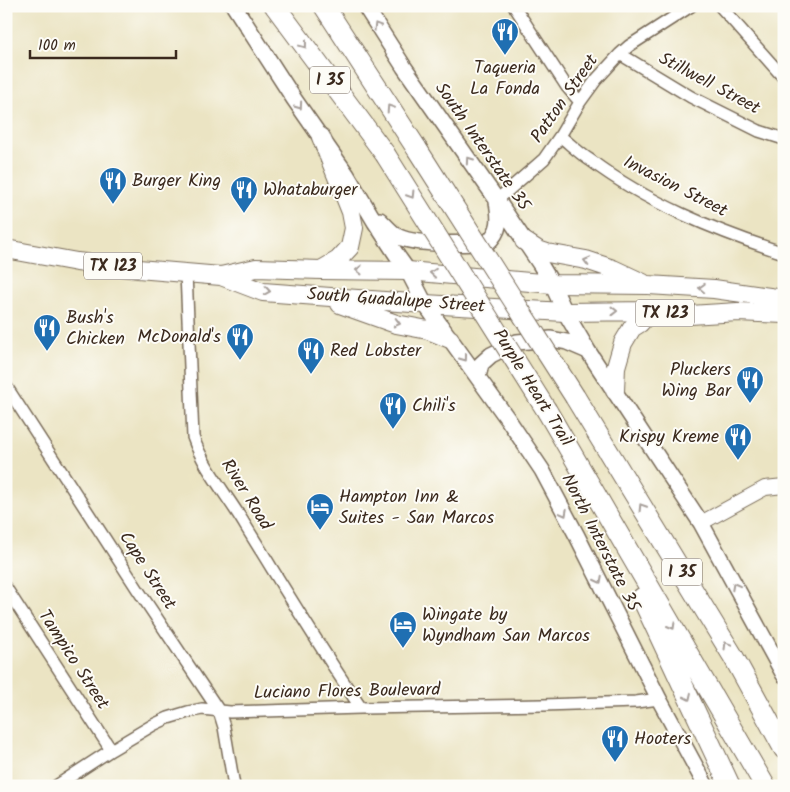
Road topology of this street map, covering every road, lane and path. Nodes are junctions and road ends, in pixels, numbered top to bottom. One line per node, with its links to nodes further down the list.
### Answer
1 (234, 6): 12 (main road, one-way to 12)
2 (276, 6): 36 (highway, Purple Heart Trail / I 35, one-way to 36, bridge)
3 (324, 6): 40 (highway, Purple Heart Trail / I 35, one-way to 3, bridge)
4 (365, 6): 14 (main road, South Interstate 35, one-way to 4)
5 (514, 6): 10 (street)
6 (690, 6): 8 (street, Patton Street)
7 (720, 6): 9 (street)
8 (620, 54): 10 (street, Patton Street); 13 (street, Stillwell Street)
9 (784, 78)
10 (580, 102): 11 (street, Patton Street)
11 (560, 136): 14 (street, Patton Street); 18 (street, Invasion Street)
12 (321, 138): 15 (main road); 19 (main road)
13 (784, 140)
14 (497, 200): 15 (main road); 16 (main road, South Interstate 35)
15 (368, 210): 20 (main road)
16 (524, 241): 23 (main road, South Interstate 35); 24 (main road, one-way to 16)
17 (7, 251): 21 (main road, South Guadalupe Street / TX 123)
18 (784, 253)
19 (321, 270): 20 (main road, South Guadalupe Street / TX 123, one-way to 19); 22 (main road, South Guadalupe Street / TX 123)
20 (408, 271): 23 (main road, South Guadalupe Street / TX 123, one-way to 20); 27 (main road)
21 (186, 273): 22 (main road, South Guadalupe Street / TX 123); 43 (street, River Road)
22 (221, 276): 25 (main road, South Guadalupe Street / TX 123, one-way to 25)
23 (552, 284): 24 (main road, South Guadalupe Street); 29 (main road, South Interstate 35)
24 (648, 285): 26 (main road, South Guadalupe Street, one-way to 24)
25 (318, 296): 27 (main road, South Guadalupe Street / TX 123); 31 (main road, one-way to 31)
26 (784, 299)
27 (425, 304): 29 (main road, South Guadalupe Street / TX 123); 31 (main road, North Interstate 35)
28 (650, 311): 29 (main road, South Guadalupe Street / TX 123, one-way to 28); 30 (main road, South Guadalupe Street / TX 123); 35 (main road)
29 (565, 312): 32 (main road)
30 (784, 314)
31 (450, 339): 33 (main road, North Interstate 35, one-way to 33)
32 (588, 351): 33 (main road); 35 (main road)
33 (478, 378): 42 (main road, North Interstate 35, one-way to 42)
34 (6, 386): 44 (street, Cape Street)
35 (615, 391): 38 (main road)
36 (586, 478): 51 (highway, one-way to 51); 52 (highway, Purple Heart Trail / I 35, one-way to 52)
37 (784, 486): 38 (street)
38 (701, 523): 41 (main road, one-way to 38)
39 (6, 588): 47 (street, Tampico Street)
40 (740, 669): 45 (highway); 46 (highway, Purple Heart Trail / I 35)
41 (784, 675)
42 (659, 699): 43 (street, Luciano Flores Boulevard); 50 (main road, North Interstate 35)
43 (361, 708): 44 (street, Luciano Flores Boulevard)
44 (218, 711): 47 (street, Luciano Flores Boulevard); 49 (street, Cape Street)
45 (784, 732)
46 (784, 749)
47 (111, 750): 48 (street, Luciano Flores Boulevard)
48 (56, 786)
49 (234, 786)
50 (706, 786)
51 (730, 786)
52 (765, 786)

